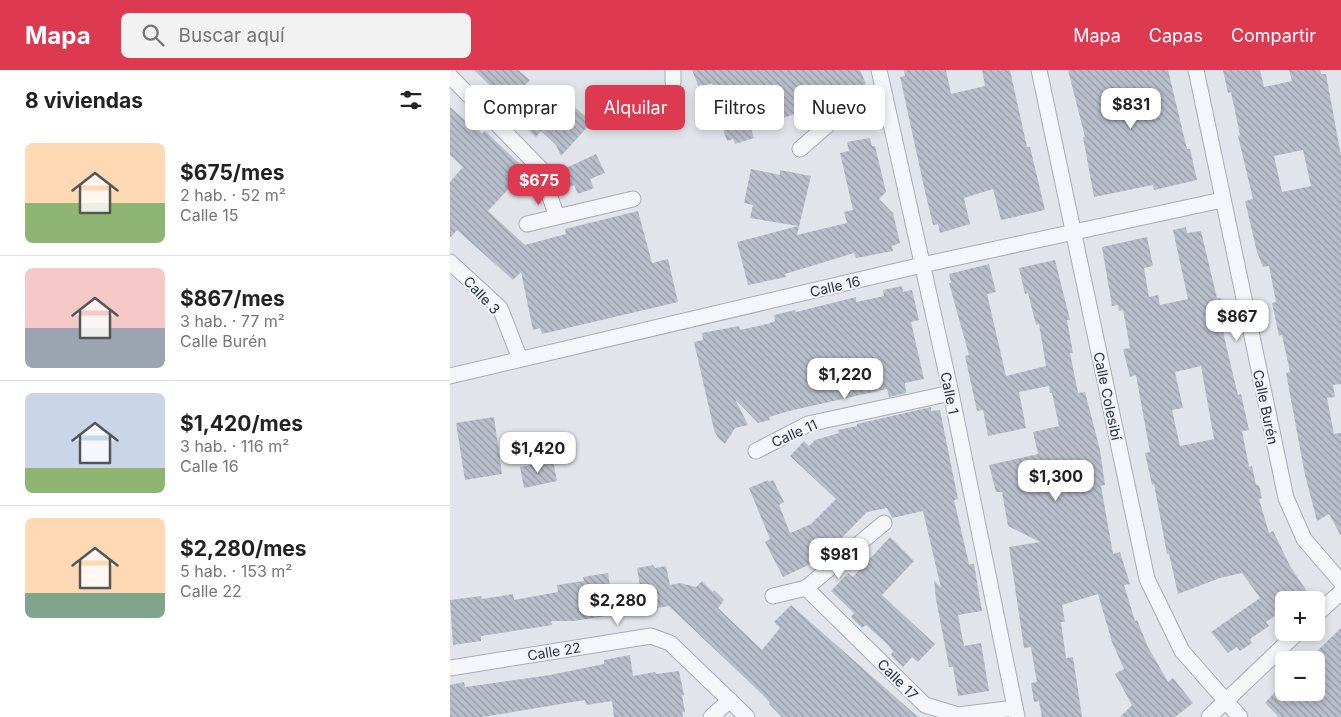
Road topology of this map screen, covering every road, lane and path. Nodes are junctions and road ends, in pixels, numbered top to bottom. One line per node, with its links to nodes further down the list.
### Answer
1 (878, 70): 5 (street, Calle 1)
2 (1039, 70): 11 (street, Calle Colesibí)
3 (1196, 70): 8 (street, Calle Burén)
4 (450, 76): 9 (street)
5 (886, 104): 6 (street); 13 (street, Calle 1)
6 (800, 149)
7 (633, 199): 9 (street)
8 (1222, 200): 11 (street, Calle 16); 19 (street, Calle Burén)
9 (557, 217): 10 (street)
10 (527, 224)
11 (1073, 233): 13 (street, Calle 16); 27 (street, Calle Colesibí)
12 (450, 262): 14 (street, Calle 3)
13 (922, 265): 14 (street, Calle 16); 16 (street, Calle 1)
14 (520, 359): 15 (street, Calle 16)
15 (450, 376)
16 (951, 393): 17 (street, Calle 11); 28 (street, Calle 1)
17 (756, 452)
18 (884, 523): 20 (street)
19 (1341, 582)
20 (806, 588): 22 (street); 28 (street, Calle 17)
21 (1341, 592): 23 (street)
22 (773, 596)
23 (1325, 607)
24 (1289, 641): 27 (street)
25 (450, 668): 26 (street, Calle 22)
26 (730, 700): 29 (street); 30 (street, Calle 22)
27 (1225, 702): 31 (street); 32 (street, Calle Colesibí)
28 (1016, 712)
29 (712, 717)
30 (747, 717)
31 (1209, 717)
32 (1240, 717)

